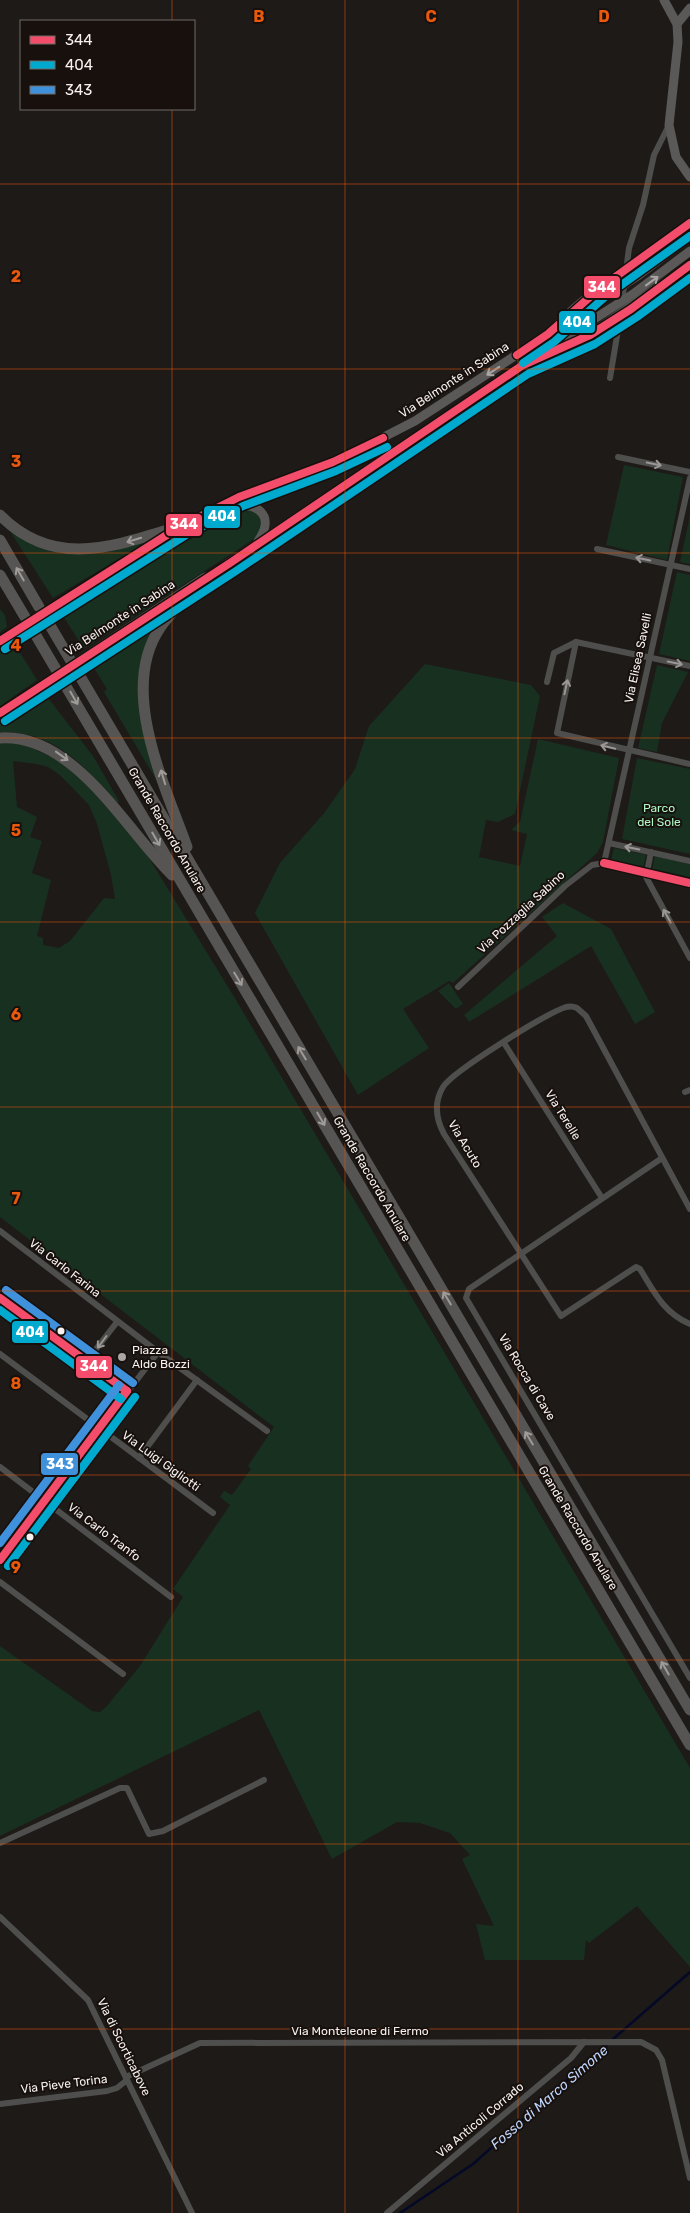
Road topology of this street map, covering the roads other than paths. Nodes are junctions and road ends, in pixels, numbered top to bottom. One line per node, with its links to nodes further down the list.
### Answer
1 (664, 0): 3 (main road)
2 (690, 8): 3 (main road)
3 (677, 24): 4 (main road)
4 (669, 125): 5 (main road); 12 (street)
5 (690, 177)
6 (690, 223): 10 (main road)
7 (690, 236): 10 (main road, Via Belmonte in Sabina)
8 (690, 251): 11 (main road, Via Belmonte in Sabina, one-way to 8)
9 (690, 265): 11 (main road)
10 (548, 334): 16 (main road, Via Belmonte in Sabina, one-way to 16)
11 (523, 365): 20 (main road, Via Belmonte in Sabina)
12 (610, 378)
13 (618, 457): 14 (street, one-way to 14)
14 (690, 472)
15 (690, 478): 23 (street, Via Elisea Savelli)
16 (212, 510): 18 (main road, Via Belmonte in Sabina); 20 (main road, Via Belmonte in Sabina)
17 (0, 515): 18 (highway, one-way to 17)
18 (181, 526): 26 (main road, Via Belmonte in Sabina)
19 (0, 540): 39 (highway, Grande Raccordo Anulare, one-way to 19)
20 (255, 545): 22 (main road, Via Belmonte in Sabina)
21 (597, 549): 23 (street, one-way to 21)
22 (230, 563): 31 (main road, Via Belmonte in Sabina); 39 (highway, one-way to 22)
23 (670, 565): 24 (street); 28 (street, Via Elisea Savelli)
24 (690, 569)
25 (0, 575): 42 (highway, Grande Raccordo Anulare, one-way to 42)
26 (0, 641)
27 (576, 642): 28 (street); 30 (street); 33 (street, one-way to 27)
28 (650, 658): 29 (street, one-way to 29); 33 (street, Via Elisea Savelli)
29 (690, 666)
30 (547, 682)
31 (0, 713)
32 (0, 738): 42 (highway, one-way to 42)
33 (629, 751): 34 (street); 35 (street, Via Elisea Savelli)
34 (690, 764)
35 (609, 843): 36 (street, one-way to 35); 38 (street, Via Elisea Savelli)
36 (651, 852): 37 (street); 40 (street)
37 (690, 861)
38 (604, 863): 40 (street); 44 (street, Via Pozzaglia Sabino)
39 (196, 873): 70 (highway, Grande Raccordo Anulare, one-way to 39)
40 (646, 873): 41 (street); 43 (street, one-way to 40)
41 (690, 883)
42 (183, 886): 71 (highway, Grande Raccordo Anulare, one-way to 71)
43 (690, 958)
44 (458, 987)
45 (504, 1043): 46 (street, Via Acuto); 47 (street, Via Terelle); 50 (street, Via Acuto)
46 (662, 1158): 47 (street, Via Rocca di Cave); 48 (street, Via Acuto)
47 (602, 1198): 50 (street, Via Rocca di Cave)
48 (690, 1209)
49 (0, 1231): 52 (street, Via Carlo Farina)
50 (521, 1255): 53 (street, Via Acuto); 69 (street, Via Rocca di Cave)
51 (0, 1298): 56 (street)
52 (117, 1322): 54 (street); 56 (street, one-way to 56)
53 (690, 1324)
54 (158, 1352): 57 (street); 58 (street)
55 (0, 1354): 59 (street, Via Luigi Gigliotti)
56 (86, 1362): 58 (street)
57 (197, 1380): 60 (street); 61 (street)
58 (127, 1391): 59 (street)
59 (98, 1428): 61 (street, Via Luigi Gigliotti); 63 (street)
60 (267, 1431)
61 (139, 1458): 64 (street, Via Luigi Gigliotti)
62 (0, 1467): 63 (street, Via Carlo Tranfo)
63 (44, 1502): 65 (street); 67 (street, Via Carlo Tranfo)
64 (213, 1513)
65 (0, 1560)
66 (0, 1582): 68 (street)
67 (170, 1597)
68 (123, 1674)
69 (690, 1678)
70 (690, 1710)
71 (690, 1745)
72 (264, 1780): 73 (street)
73 (0, 1843)
74 (0, 1917): 76 (street, Via di Scorticabove)
75 (584, 2042): 76 (street, Via Monteleone di Fermo); 78 (street, Via Monteleone di Fermo); 80 (street, Via Anticoli Corrado)
76 (127, 2079): 77 (street, Via Pieve Torina); 79 (street, Via di Scorticabove)
77 (0, 2104)
78 (690, 2178)
79 (192, 2213)
80 (387, 2213)

